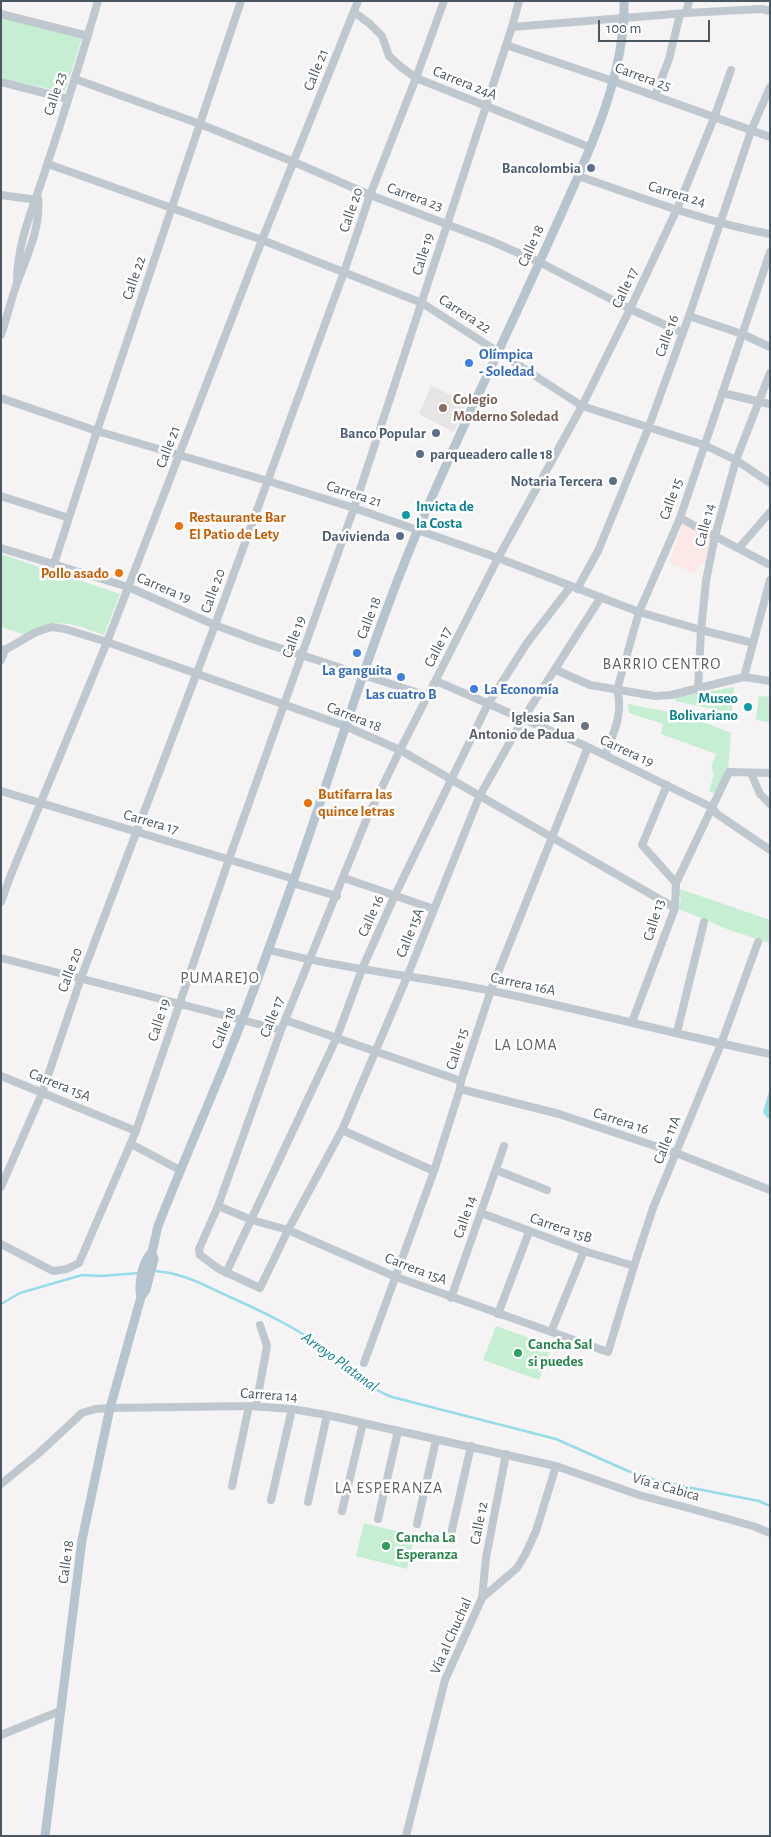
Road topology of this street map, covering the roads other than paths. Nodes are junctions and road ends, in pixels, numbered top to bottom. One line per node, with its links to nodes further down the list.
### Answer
1 (98, 1): 14 (street, Calle 23)
2 (241, 1): 26 (street, Calle 22)
3 (358, 1): 9 (street, Calle 21)
4 (444, 1): 17 (street, Calle 20)
5 (519, 1): 13 (street, Calle 19)
6 (624, 1): 12 (main road, Calle 18)
7 (689, 1): 10 (street)
8 (770, 10): 10 (street)
9 (354, 12): 17 (street, Carrera 24A); 30 (street, Calle 21)
10 (683, 13): 12 (street); 22 (street)
11 (1, 14): 14 (street)
12 (625, 18): 13 (street); 19 (main road, Calle 18)
13 (512, 27): 15 (street, Calle 19)
14 (88, 36): 18 (street, Calle 23)
15 (506, 45): 19 (street, Carrera 25); 24 (street, Calle 19)
16 (731, 70): 25 (street, Calle 17)
17 (416, 78): 24 (street, Carrera 24A); 34 (street, Calle 20)
18 (75, 79): 23 (street, Calle 23); 26 (street, Carrera 23)
19 (614, 81): 22 (street, Carrera 25); 29 (main road, Calle 18)
20 (1, 82): 23 (street)
21 (770, 87): 27 (street, Calle 16)
22 (655, 96): 25 (street, Carrera 25)
23 (68, 99): 31 (street, Calle 23)
24 (485, 106): 29 (street, Carrera 24A); 39 (street, Calle 19)
25 (714, 118): 27 (street, Carrera 25); 37 (street, Calle 17)
26 (200, 124): 30 (street, Carrera 23); 36 (street, Calle 22)
27 (751, 131): 28 (street, Carrera 25); 38 (street, Calle 16)
28 (770, 137)
29 (590, 147): 32 (main road, Calle 18)
30 (294, 162): 34 (street, Carrera 23); 41 (street, Calle 21)
31 (48, 164): 35 (street, Calle 23); 36 (street, Carrera 22)
32 (578, 176): 37 (street, Carrera 24); 43 (main road, Calle 18)
33 (1, 194): 35 (street)
34 (370, 195): 39 (street, Carrera 23); 44 (street, Calle 20)
35 (37, 199): 50 (street, Calle 23)
36 (171, 209): 41 (street, Carrera 22); 60 (street, Calle 22)
37 (677, 209): 38 (street, Carrera 24); 46 (street, Calle 17)
38 (721, 221): 40 (street, Carrera 24); 47 (street, Calle 16)
39 (447, 224): 43 (street, Carrera 23); 45 (street, Calle 19)
40 (770, 234)
41 (262, 240): 44 (street, Carrera 22); 62 (street, Calle 21)
42 (770, 252): 49 (street, Calle 15)
43 (539, 262): 46 (street, Carrera 23); 52 (main road, Calle 18)
44 (344, 272): 45 (street, Carrera 22); 64 (street, Calle 20)
45 (422, 303): 52 (street, Carrera 22); 67 (street, Calle 19)
46 (630, 309): 48 (street, Carrera 23); 58 (street, Calle 17)
47 (689, 316): 48 (street, Calle 16); 49 (street)
48 (683, 333): 59 (street, Calle 16)
49 (742, 334): 51 (street); 54 (street, Calle 15)
50 (1, 335)
51 (770, 348)
52 (498, 351): 58 (street, Carrera 22); 71 (main road, Calle 18)
53 (770, 373): 56 (street, Calle 14)
54 (722, 393): 56 (street); 61 (street, Calle 15)
55 (1, 398): 60 (street, Carrera 21)
56 (760, 401): 57 (street); 63 (street, Calle 14)
57 (770, 404)
58 (582, 406): 59 (street, Carrera 22); 75 (street, Calle 17)
59 (648, 429): 61 (street, Carrera 22); 80 (street, Calle 16)
60 (97, 431): 62 (street, Carrera 21); 69 (street, Calle 22)
61 (704, 445): 63 (street, Carrera 22); 70 (street, Calle 15)
62 (179, 455): 64 (street, Carrera 21); 79 (street, Calle 21)
63 (736, 460): 65 (street, Carrera 22); 72 (street, Calle 14)
64 (268, 481): 67 (street, Carrera 21); 83 (street, Calle 20)
65 (770, 483)
66 (1, 496): 69 (street)
67 (354, 508): 71 (street, Carrera 21); 88 (street, Calle 19)
68 (770, 512): 74 (street)
69 (68, 518): 76 (street, Calle 22)
70 (680, 518): 72 (street); 82 (street, Calle 15)
71 (417, 530): 75 (street, Carrera 21); 92 (main road, Calle 18)
72 (715, 536): 74 (street); 84 (street, Calle 14)
73 (1, 548): 76 (street, Carrera 19)
74 (739, 548): 77 (street)
75 (498, 558): 80 (street, Carrera 21); 94 (street, Calle 17)
76 (54, 564): 79 (street, Carrera 19)
77 (770, 565)
78 (770, 580): 86 (street)
79 (128, 587): 83 (street, Carrera 19); 85 (street, Calle 21)
80 (574, 588): 81 (street, Carrera 21); 99 (street, Calle 16)
81 (601, 597): 82 (street, Carrera 21); 90 (street, Calle 15A)
82 (640, 612): 84 (street, Carrera 21); 96 (street, Calle 15)
83 (215, 625): 88 (street, Carrera 19); 91 (street, Calle 20)
84 (701, 630): 86 (street, Carrera 21); 97 (street, Calle 14)
85 (108, 642): 87 (street, Carrera 18); 91 (street, Carrera 18); 112 (street, Calle 21)
86 (753, 643): 93 (street)
87 (3, 649): 89 (street)
88 (302, 656): 92 (street, Carrera 19); 100 (street, Calle 19)
89 (1, 660)
90 (556, 670): 96 (street); 101 (street, Calle 15A)
91 (196, 674): 100 (street, Carrera 18); 115 (street, Calle 20)
92 (362, 674): 98 (street, Carrera 19); 102 (main road, Calle 18)
93 (744, 678): 95 (street); 97 (street)
94 (436, 682): 98 (street, Calle 17); 99 (street, Carrera 19)
95 (770, 682)
96 (617, 690): 97 (street); 105 (street, Calle 15)
97 (698, 690)
98 (428, 696): 104 (street, Calle 17)
99 (488, 704): 101 (street, Carrera 19); 108 (street, Calle 16)
100 (283, 705): 102 (street, Carrera 18); 118 (street, Calle 19)
101 (523, 719): 103 (street, Carrera 19); 111 (street, Calle 15A)
102 (345, 726): 104 (street, Carrera 18); 120 (main road, Calle 18)
103 (588, 747): 105 (street, Carrera 19); 116 (street, Calle 15)
104 (400, 750): 108 (street, Carrera 18); 119 (street, Calle 17)
105 (604, 755): 109 (street, Carrera 19)
106 (770, 772): 107 (street)
107 (751, 773): 113 (street); 114 (street, Calle 13)
108 (451, 781): 111 (street, Carrera 18); 122 (street, Calle 16)
109 (667, 785): 114 (street, Carrera 19); 121 (street)
110 (1, 791): 112 (street, Carrera 17)
111 (479, 797): 116 (street, Carrera 18); 125 (street, Calle 15A)
112 (41, 803): 115 (street, Carrera 17); 124 (street, Calle 21)
113 (770, 804)
114 (713, 808): 117 (street, Carrera 19); 121 (street, Calle 13)
115 (135, 832): 118 (street, Carrera 17); 134 (street, Calle 20)
116 (552, 838): 126 (street, Carrera 18); 135 (street, Calle 15)
117 (770, 850)
118 (228, 859): 120 (street, Carrera 17); 136 (street, Calle 19)
119 (344, 878): 122 (street); 123 (street, Calle 17)
120 (293, 881): 123 (street, Carrera 17); 129 (main road, Calle 18)
121 (676, 883): 126 (street, Calle 13)
122 (395, 894): 125 (street); 132 (street, Calle 16)
123 (337, 896): 131 (street, Calle 17)
124 (1, 902)
125 (434, 908): 133 (street, Calle 15A)
126 (674, 908): 139 (street, Calle 13)
127 (704, 922): 141 (street)
128 (758, 942): 143 (street, Calle 11A)
129 (268, 950): 131 (street, Carrera 16A); 137 (main road, Calle 18)
130 (1, 958): 134 (street)
131 (310, 961): 132 (street, Carrera 16A); 138 (street, Calle 17)
132 (362, 969): 133 (street, Carrera 16A); 142 (street, Calle 16)
133 (407, 977): 135 (street, Carrera 16A); 144 (street, Calle 15A)
134 (81, 978): 136 (street); 149 (street, Calle 20)
135 (491, 990): 139 (street, Carrera 16A); 147 (street, Calle 15)
136 (179, 1002): 137 (street); 151 (street, Calle 19)
137 (242, 1020): 140 (street); 155 (main road, Calle 18)
138 (285, 1020): 140 (street, Calle 17); 142 (street)
139 (632, 1022): 141 (street, Carrera 16A)
140 (280, 1030): 161 (street, Calle 17)
141 (677, 1032): 143 (street, Carrera 16A)
142 (337, 1037): 144 (street); 163 (street, Calle 16)
143 (721, 1044): 145 (street, Carrera 16A); 154 (street, Calle 11A)
144 (376, 1050): 147 (street); 150 (street, Calle 15A)
145 (770, 1054)
146 (1, 1076): 149 (street, Carrera 15A)
147 (461, 1081): 148 (street, Calle 15)
148 (460, 1089): 154 (street, Carrera 16); 157 (street, Calle 15)
149 (42, 1093): 151 (street, Carrera 15A); 158 (street, Calle 20)
150 (342, 1130): 157 (street); 164 (street, Calle 15A)
151 (136, 1131): 152 (street, Calle 19)
152 (131, 1144): 155 (street); 166 (street, Calle 19)
153 (504, 1146): 156 (street, Calle 14)
154 (676, 1153): 160 (street, Carrera 16); 168 (street, Calle 11A)
155 (180, 1170): 178 (main road, Calle 18)
156 (496, 1170): 159 (street); 162 (street, Calle 14)
157 (434, 1171): 170 (street, Calle 15)
158 (1, 1187)
159 (547, 1190)
160 (770, 1190)
161 (218, 1206): 163 (street, Carrera 15A); 169 (street, Calle 17)
162 (481, 1213): 165 (street, Carrera 15B); 171 (street, Calle 14)
163 (252, 1220): 164 (street, Carrera 15A); 169 (street, Calle 16)
164 (288, 1230): 169 (street, Calle 15A); 170 (street, Carrera 15A)
165 (529, 1232): 167 (street, Carrera 15B); 172 (street)
166 (1, 1244)
167 (584, 1251): 168 (street, Carrera 15B); 174 (street)
168 (634, 1266): 175 (street, Calle 11A)
169 (226, 1273)
170 (396, 1277): 171 (street, Carrera 15A); 176 (street, Calle 15)
171 (452, 1298): 172 (street, Carrera 15A)
172 (498, 1314): 174 (street, Carrera 15A)
173 (260, 1325): 177 (street)
174 (551, 1332): 175 (street, Carrera 15A)
175 (608, 1352)
176 (364, 1363)
177 (253, 1406): 178 (street, Carrera 14); 179 (street, Carrera 14); 188 (street)
178 (110, 1408): 187 (street, Carrera 14); 197 (main road, Calle 18)
179 (292, 1409): 180 (street, Carrera 14); 189 (street)
180 (327, 1416): 181 (street, Carrera 14); 190 (street)
181 (363, 1422): 182 (street, Carrera 14); 191 (street)
182 (398, 1431): 183 (street, Carrera 14); 192 (street)
183 (436, 1440): 184 (street, Carrera 14); 193 (street)
184 (472, 1446): 185 (street, Carrera 14); 195 (street)
185 (506, 1454): 186 (street, Carrera 14); 196 (street, Calle 12)
186 (556, 1466): 194 (street, Vía a Cabica); 196 (street, Vía al Chuchal)
187 (1, 1484)
188 (232, 1486)
189 (271, 1500)
190 (308, 1502)
191 (342, 1511)
192 (378, 1519)
193 (417, 1524)
194 (770, 1533)
195 (452, 1534)
196 (482, 1598): 200 (street, Vía al Chuchal)
197 (60, 1711): 198 (street); 199 (main road, Calle 18)
198 (1, 1735)
199 (46, 1836)
200 (406, 1836)

